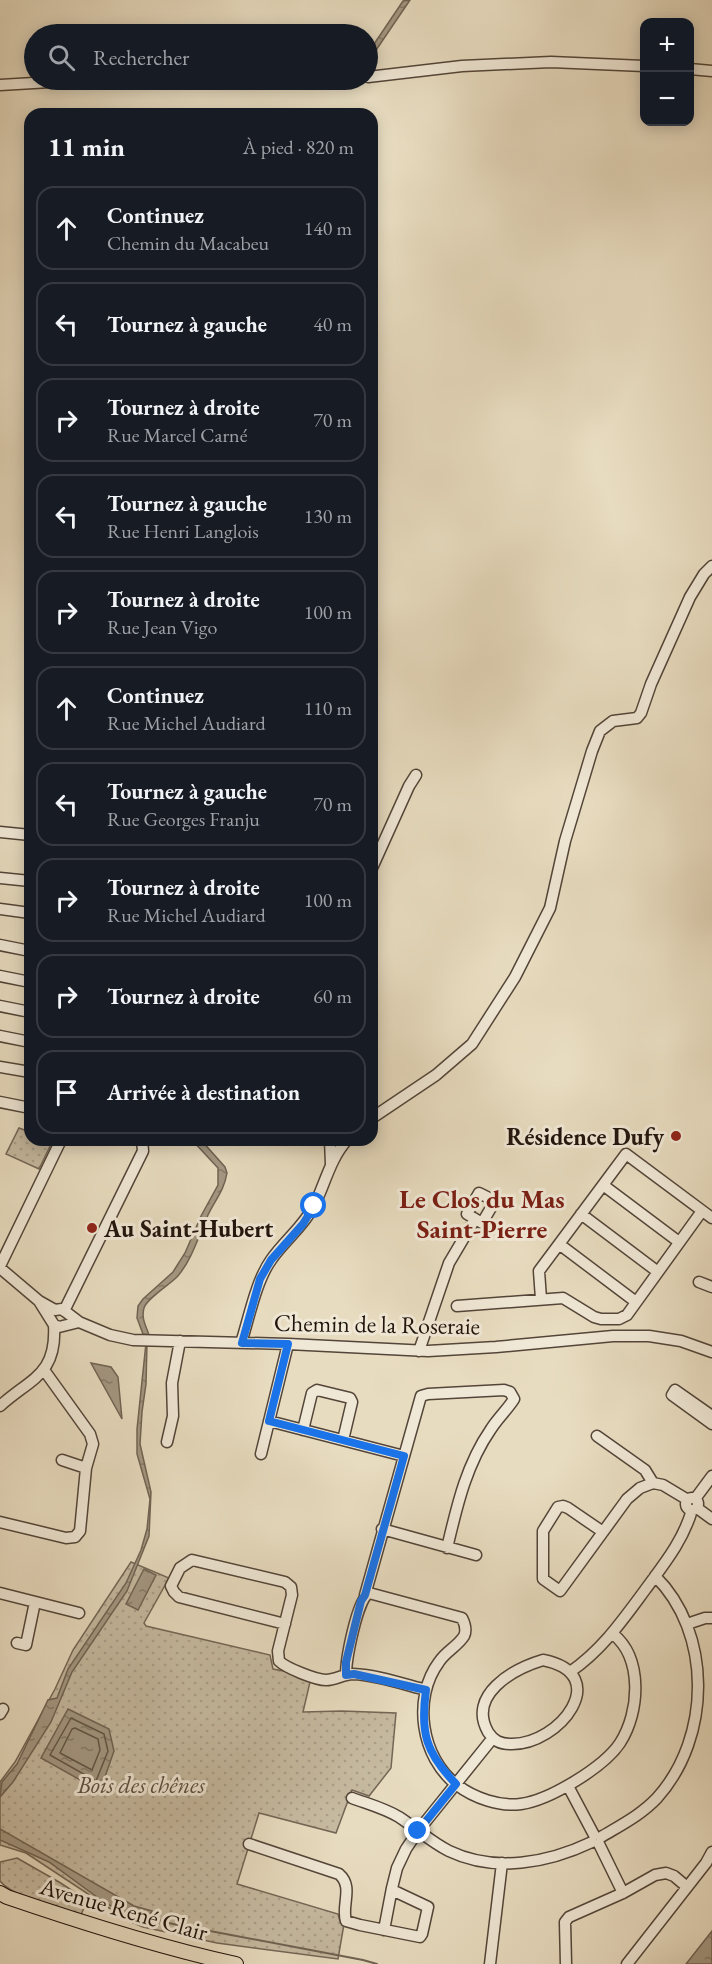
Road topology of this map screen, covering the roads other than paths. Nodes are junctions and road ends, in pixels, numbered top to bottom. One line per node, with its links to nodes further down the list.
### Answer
1 (640, 66): 4 (street)
2 (694, 69): 3 (street)
3 (712, 71)
4 (378, 76)
5 (24, 84): 6 (street)
6 (0, 86)
7 (712, 566): 28 (street)
8 (416, 775): 11 (street)
9 (0, 832): 10 (street)
10 (24, 834)
11 (378, 855)
12 (0, 878): 13 (street)
13 (24, 880)
14 (0, 909): 15 (street)
15 (24, 912)
16 (0, 945): 17 (street)
17 (24, 950)
18 (0, 976): 19 (street)
19 (24, 981)
20 (0, 1006): 21 (street)
21 (24, 1011)
22 (0, 1036): 23 (street)
23 (24, 1041)
24 (0, 1067): 25 (street)
25 (24, 1071)
26 (0, 1102): 27 (street)
27 (24, 1107)
28 (378, 1114)
29 (58, 1146): 41 (street)
30 (143, 1146): 48 (street)
31 (330, 1146): 33 (street)
32 (342, 1146): 33 (street)
33 (331, 1164): 50 (street)
34 (603, 1185): 35 (street); 36 (street); 39 (street)
35 (702, 1211): 37 (street); 39 (street)
36 (581, 1214): 40 (street); 42 (street)
37 (712, 1218)
38 (475, 1219): 52 (street)
39 (679, 1242): 42 (street)
40 (559, 1244): 45 (street); 46 (street)
41 (0, 1267): 48 (street, Chemin de la Roseraie)
42 (658, 1272): 46 (street)
43 (699, 1282): 44 (street)
44 (712, 1287)
45 (541, 1299): 46 (street); 47 (street)
46 (636, 1302)
47 (457, 1306)
48 (60, 1318): 49 (street, Chemin de la Roseraie); 54 (street)
49 (180, 1341): 50 (street, Chemin de la Roseraie); 62 (street)
50 (242, 1343): 51 (street, Chemin de la Roseraie)
51 (288, 1344): 52 (street, Chemin de la Roseraie); 57 (street)
52 (419, 1351): 53 (street, Chemin de la Roseraie)
53 (712, 1352)
54 (44, 1370): 55 (street); 66 (street)
55 (0, 1406)
56 (712, 1416): 58 (street)
57 (269, 1421): 59 (street); 63 (street)
58 (712, 1424)
59 (303, 1430): 61 (street); 61 (street)
60 (597, 1436): 68 (street)
61 (343, 1440): 64 (street)
62 (167, 1442)
63 (261, 1454)
64 (404, 1456): 72 (street); 74 (street)
65 (62, 1460): 66 (street)
66 (86, 1468): 71 (street)
67 (712, 1476): 69 (street)
68 (653, 1483): 69 (street); 73 (street)
69 (693, 1504): 70 (street); 76 (street)
70 (712, 1519)
71 (0, 1522)
72 (382, 1529): 74 (street); 78 (street)
73 (603, 1532): 73 (street)
74 (447, 1548): 75 (street)
75 (476, 1555)
76 (655, 1576): 82 (street); 84 (street)
77 (0, 1593): 79 (street)
78 (365, 1595): 87 (street); 88 (street)
79 (35, 1602): 80 (street); 85 (street)
80 (79, 1614)
81 (712, 1618): 82 (street)
82 (690, 1623): 94 (street)
83 (285, 1624): 83 (street); 87 (street)
84 (613, 1634): 86 (street); 91 (street)
85 (18, 1643)
86 (570, 1672): 89 (street); 89 (street)
87 (346, 1675): 88 (street)
88 (426, 1690): 90 (street)
89 (489, 1743): 90 (street)
90 (456, 1784): 91 (street); 93 (street)
91 (568, 1786): 94 (street)
92 (352, 1798): 93 (street)
93 (418, 1831): 97 (street); 99 (street)
94 (597, 1839): 97 (street); 101 (street)
95 (249, 1844): 103 (street)
96 (712, 1852): 98 (street)
97 (502, 1863): 106 (street)
98 (687, 1887): 101 (street); 108 (street)
99 (392, 1890): 103 (street); 103 (street)
100 (0, 1893): 105 (main road, Avenue René Clair)
101 (623, 1893): 107 (street)
102 (0, 1904): 104 (main road, Avenue René Clair)
103 (384, 1930)
104 (203, 1964)
105 (236, 1964)
106 (490, 1964)
107 (566, 1964)
108 (627, 1964)

